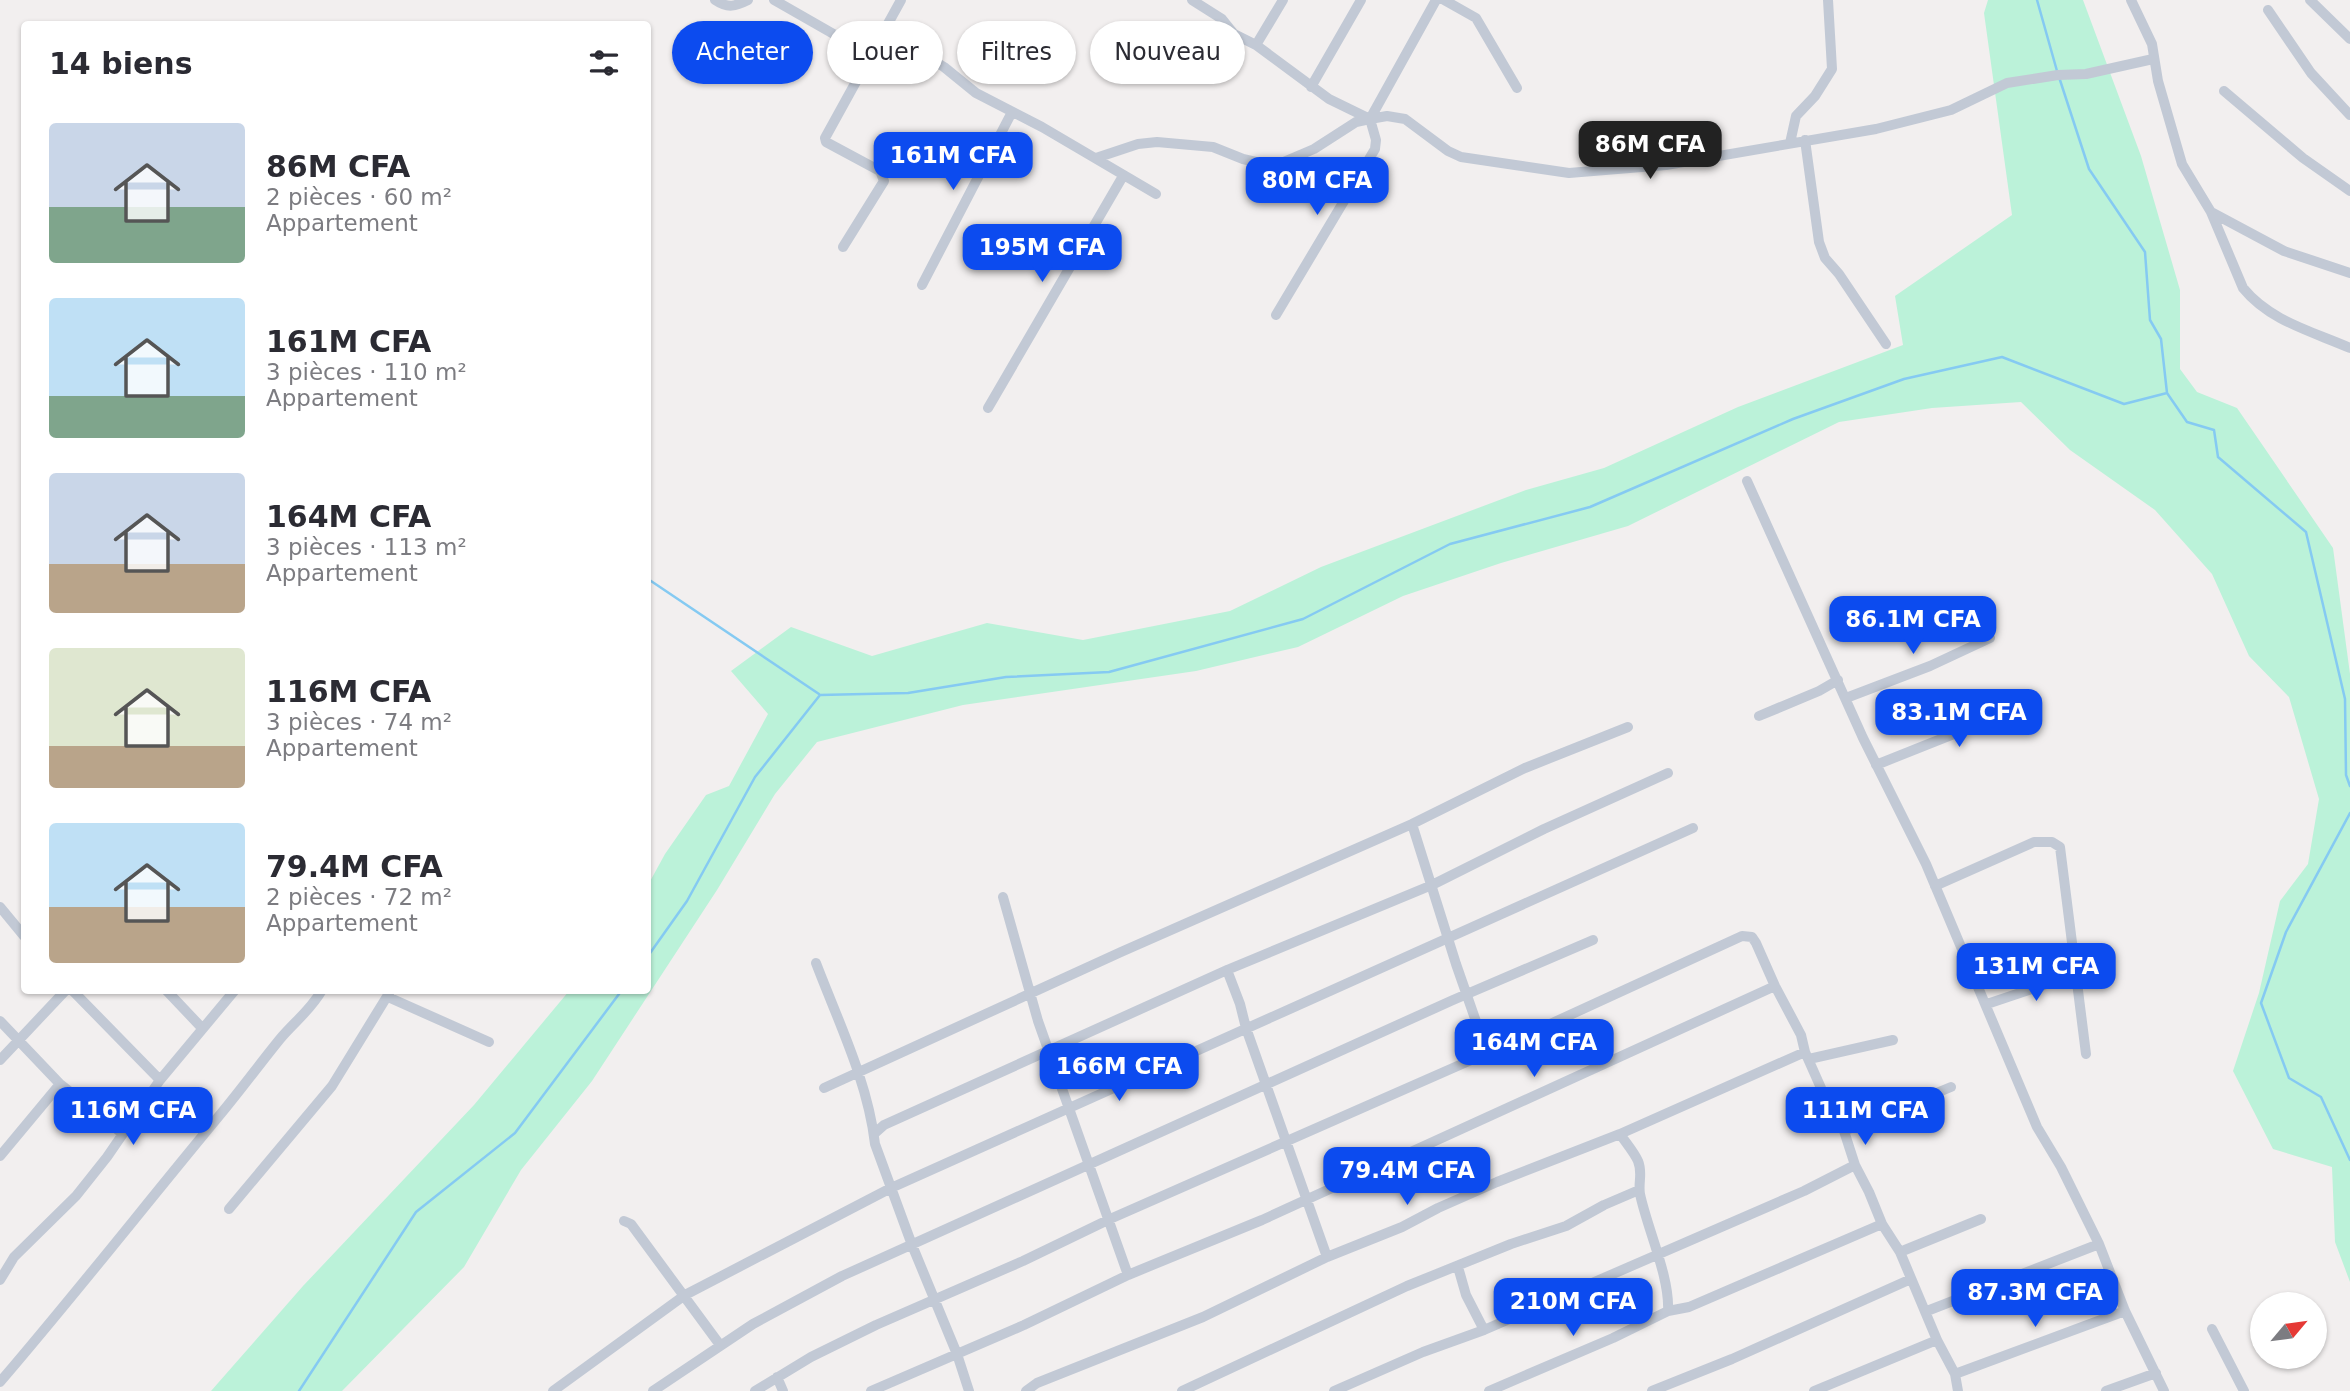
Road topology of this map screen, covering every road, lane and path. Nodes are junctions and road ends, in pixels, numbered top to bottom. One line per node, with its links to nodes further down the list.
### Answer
1 (715, 0): 2 (street)
2 (748, 0)
3 (774, 0): 15 (street)
4 (901, 0): 14 (street)
5 (1192, 0): 17 (street)
6 (1283, 0): 17 (street)
7 (1361, 0): 21 (street)
8 (1436, 0): 26 (street)
9 (1444, 0): 22 (street)
10 (1828, 0): 28 (street)
11 (2131, 0): 18 (street)
12 (2310, 0): 16 (street)
13 (2268, 10): 25 (street)
14 (889, 21)
15 (827, 30)
16 (2350, 39)
17 (1256, 45): 21 (street)
18 (2153, 59): 27 (street); 33 (street)
19 (943, 66): 24 (street)
20 (856, 84): 34 (street)
21 (1311, 87): 26 (street)
22 (1517, 88)
23 (2224, 91): 31 (street)
24 (1012, 112): 29 (street); 36 (street)
25 (2350, 115)
26 (1370, 119): 28 (street); 29 (street); 37 (street)
27 (1805, 140): 28 (street); 38 (street)
28 (1790, 143)
29 (1096, 158): 30 (street)
30 (1123, 176): 32 (street); 40 (street)
31 (2350, 191)
32 (1156, 194)
33 (2211, 212): 35 (street); 39 (street)
34 (844, 247)
35 (2350, 273)
36 (922, 285)
37 (1276, 315)
38 (1886, 344)
39 (2350, 348)
40 (988, 408)
41 (1747, 481): 43 (street)
42 (1990, 638): 44 (street)
43 (1838, 680): 44 (street); 46 (street)
44 (1846, 698): 48 (street)
45 (2029, 704): 48 (street)
46 (1759, 716)
47 (1628, 727): 50 (street)
48 (1876, 765): 53 (street)
49 (1668, 774): 52 (street)
50 (1412, 824): 52 (street); 63 (street)
51 (1693, 828): 57 (street)
52 (1432, 885): 57 (street); 60 (street)
53 (1935, 886): 61 (street); 71 (street)
54 (1003, 897): 63 (street)
55 (0, 907): 56 (street)
56 (21, 932)
57 (1447, 938): 70 (street); 74 (street)
58 (1593, 940): 70 (street)
59 (816, 963): 83 (street)
60 (1227, 970): 74 (street); 78 (street)
61 (2076, 974): 71 (street); 80 (street)
62 (1775, 986): 79 (street); 81 (street); 100 (street)
63 (1029, 993): 78 (street); 83 (street)
64 (62, 994): 76 (street)
65 (76, 994): 84 (street)
66 (170, 994): 73 (street)
67 (231, 994): 73 (street)
68 (320, 994): 128 (street)
69 (389, 994): 77 (street); 101 (street)
70 (1467, 996): 79 (street); 86 (street)
71 (1987, 1004): 106 (street)
72 (0, 1021): 76 (street)
73 (202, 1028): 84 (street)
74 (1245, 1028): 86 (street); 89 (street)
75 (1893, 1040): 81 (street)
76 (20, 1041): 82 (street); 85 (street)
77 (489, 1042)
78 (1049, 1051): 89 (street); 91 (street)
79 (1487, 1053): 94 (street)
80 (2086, 1054)
81 (1807, 1055): 90 (street); 92 (street)
82 (0, 1060)
83 (857, 1073): 88 (street); 91 (street)
84 (160, 1080): 93 (street)
85 (60, 1084): 93 (street); 95 (street)
86 (1267, 1084): 94 (street); 96 (street)
87 (1951, 1087): 90 (street)
88 (824, 1088)
89 (1068, 1109): 96 (street); 98 (street)
90 (1844, 1131): 97 (street)
91 (875, 1133): 98 (street)
92 (1620, 1134): 99 (street); 110 (street)
93 (123, 1135): 114 (street)
94 (1287, 1142): 100 (street); 102 (street)
95 (0, 1156)
96 (1090, 1164): 102 (street); 107 (street)
97 (1855, 1165): 105 (street); 109 (street)
98 (891, 1188): 107 (street); 115 (street)
99 (1639, 1190): 109 (street); 111 (street)
100 (1305, 1199): 110 (street); 112 (street)
101 (229, 1209)
102 (1110, 1219): 112 (street); 116 (street)
103 (1981, 1219): 108 (street)
104 (624, 1221): 115 (street)
105 (1882, 1224): 108 (street); 117 (street)
106 (2099, 1244): 118 (street); 119 (street)
107 (912, 1245): 116 (street); 123 (street)
108 (1900, 1252): 113 (street)
109 (1658, 1253): 117 (street); 121 (street)
110 (1327, 1257): 135 (street)
111 (1458, 1267): 121 (street); 136 (street)
112 (1128, 1275): 124 (street)
113 (1911, 1279): 118 (street); 139 (street)
114 (0, 1280)
115 (685, 1295): 123 (street); 129 (street)
116 (935, 1299): 124 (street); 127 (street)
117 (1668, 1311): 138 (street)
118 (1927, 1311): 122 (street)
119 (2125, 1311): 125 (street); 126 (street)
120 (2212, 1329): 144 (street)
121 (1484, 1330): 137 (street)
122 (1937, 1340): 126 (street); 140 (street)
123 (720, 1345): 130 (street)
124 (957, 1353): 133 (street); 134 (street)
125 (2156, 1373): 142 (street); 143 (street)
126 (1955, 1374): 141 (street)
127 (778, 1377): 131 (street); 132 (street)
128 (0, 1382)
129 (553, 1391)
130 (653, 1391)
131 (755, 1391)
132 (783, 1391)
133 (871, 1391)
134 (969, 1391)
135 (1026, 1391)
136 (1182, 1391)
137 (1334, 1391)
138 (1489, 1391)
139 (1652, 1391)
140 (1814, 1391)
141 (1958, 1391)
142 (2106, 1391)
143 (2164, 1391)
144 (2244, 1391)

